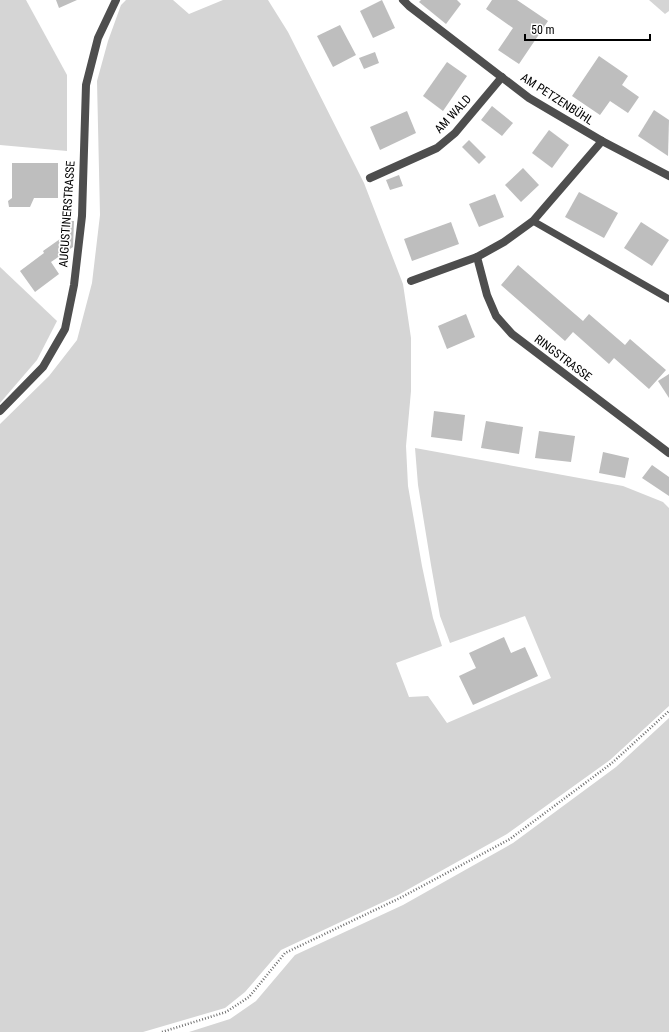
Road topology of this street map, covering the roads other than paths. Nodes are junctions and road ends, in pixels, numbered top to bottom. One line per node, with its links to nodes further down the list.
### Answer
1 (116, 0): 11 (street, AUGUSTINERSTRASSE)
2 (403, 0): 3 (street, AM PETZENBÜHL)
3 (502, 77): 4 (street, AM PETZENBÜHL); 6 (street, AM WALD)
4 (602, 141): 5 (street, AM PETZENBÜHL); 7 (street)
5 (669, 176)
6 (370, 178)
7 (533, 221): 8 (street); 10 (lane)
8 (477, 257): 9 (street); 12 (street, RINGSTRASSE)
9 (411, 281)
10 (669, 299)
11 (0, 411)
12 (669, 453)

